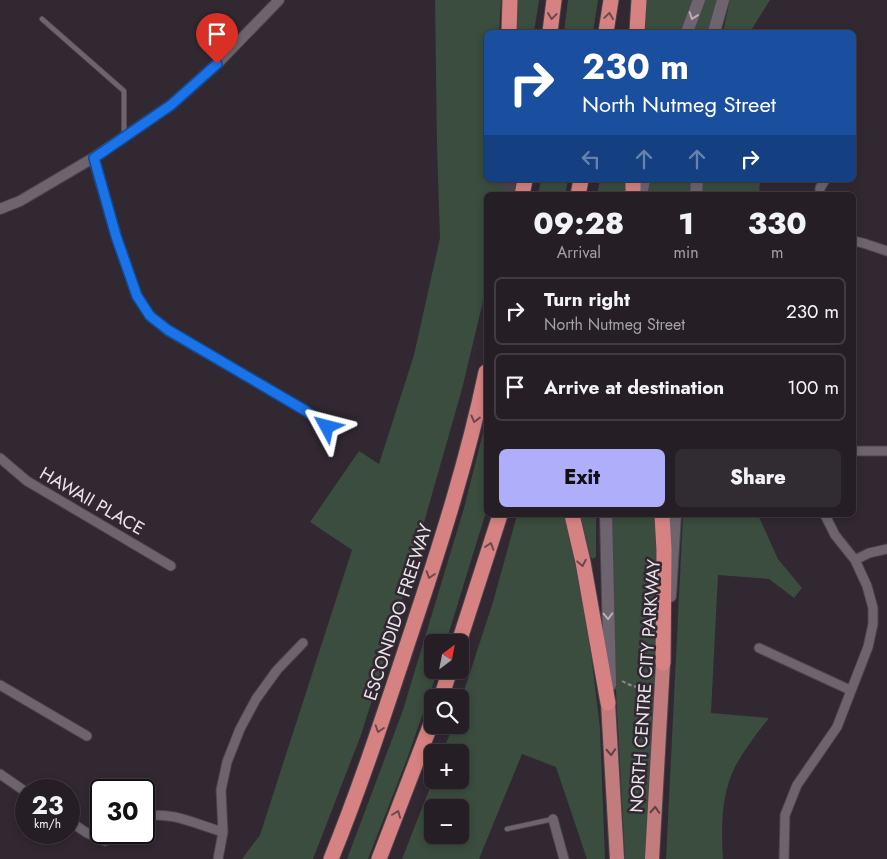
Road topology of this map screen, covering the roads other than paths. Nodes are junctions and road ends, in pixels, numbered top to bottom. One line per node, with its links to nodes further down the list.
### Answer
1 (279, 0): 15 (street)
2 (510, 0): 9 (highway)
3 (554, 0): 10 (highway, one-way to 10)
4 (611, 0): 11 (highway, one-way to 4)
5 (639, 0): 12 (highway)
6 (698, 0): 13 (main road, one-way to 13)
7 (723, 0): 14 (main road)
8 (42, 19): 15 (lane)
9 (509, 30)
10 (550, 30)
11 (606, 30)
12 (636, 30)
13 (688, 30)
14 (715, 30)
15 (124, 136): 16 (street)
16 (94, 158): 17 (street); 21 (street)
17 (0, 209)
18 (856, 242): 19 (street)
19 (887, 251)
20 (484, 380): 50 (highway, ESCONDIDO FREEWAY, one-way to 50)
21 (327, 427)
22 (856, 451): 23 (street)
23 (887, 451)
24 (0, 458): 33 (street, HAWAII PLACE)
25 (499, 517): 34 (highway, one-way to 25)
26 (572, 517): 40 (highway, one-way to 40)
27 (606, 517): 40 (main road, NORTH CENTRE CITY PARKWAY, one-way to 40)
28 (662, 517): 37 (highway)
29 (675, 517): 37 (main road, NORTH CENTRE CITY PARKWAY)
30 (827, 517): 32 (street)
31 (887, 549): 32 (street)
32 (855, 560): 39 (street)
33 (171, 566)
34 (462, 634)
35 (303, 644): 48 (street)
36 (759, 648): 39 (street)
37 (663, 663): 54 (highway, NORTH CENTRE CITY PARKWAY, one-way to 37)
38 (0, 685): 42 (street)
39 (850, 690): 55 (street)
40 (608, 703): 53 (highway, NORTH CENTRE CITY PARKWAY, one-way to 53)
41 (427, 734): 51 (highway, one-way to 41)
42 (87, 736)
43 (0, 774): 44 (street)
44 (15, 784)
45 (155, 815): 48 (street)
46 (553, 819): 47 (lane); 52 (street)
47 (507, 829)
48 (223, 832): 49 (street)
49 (218, 859)
50 (331, 859)
51 (379, 859)
52 (564, 859)
53 (617, 859)
54 (652, 859)
55 (784, 859)

